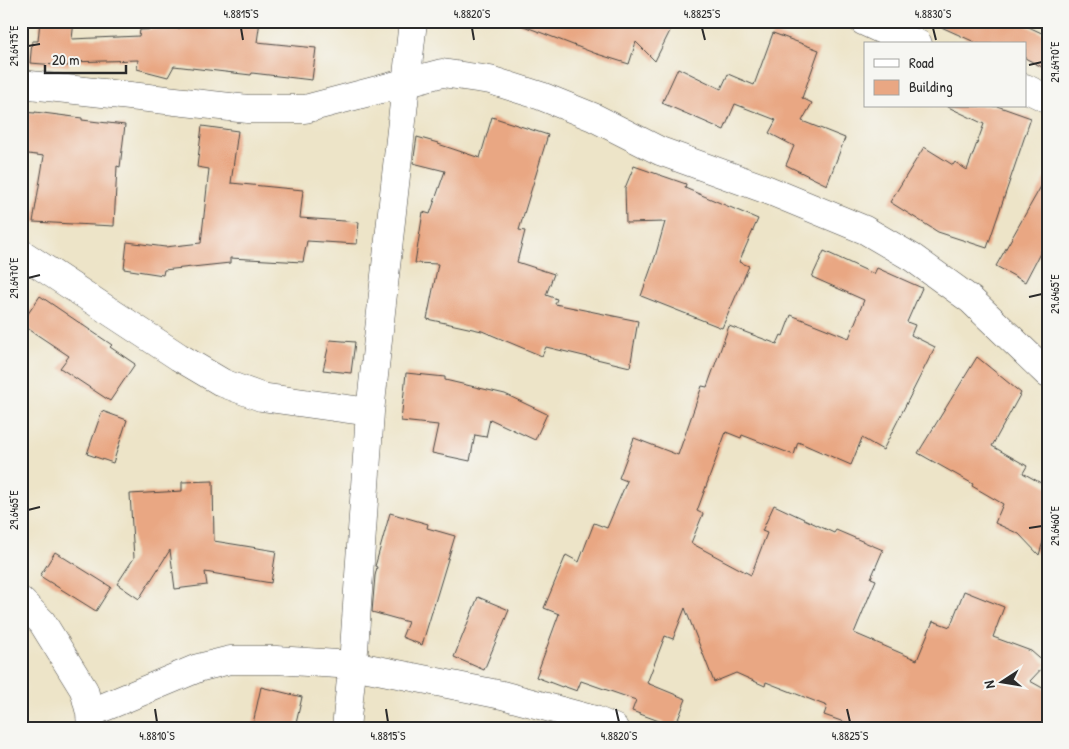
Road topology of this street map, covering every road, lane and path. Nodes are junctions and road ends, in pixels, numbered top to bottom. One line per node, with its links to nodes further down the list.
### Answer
1 (413, 21): 4 (street)
2 (863, 21): 3 (street)
3 (913, 42)
4 (406, 82): 5 (street); 9 (street); 10 (street)
5 (21, 84)
6 (1026, 88): 7 (street)
7 (1048, 99)
8 (21, 253): 10 (street)
9 (1048, 374)
10 (370, 412): 12 (street)
11 (21, 602): 13 (street)
12 (353, 665): 13 (street); 14 (street); 15 (street)
13 (90, 720)
14 (346, 728)
15 (614, 728)

